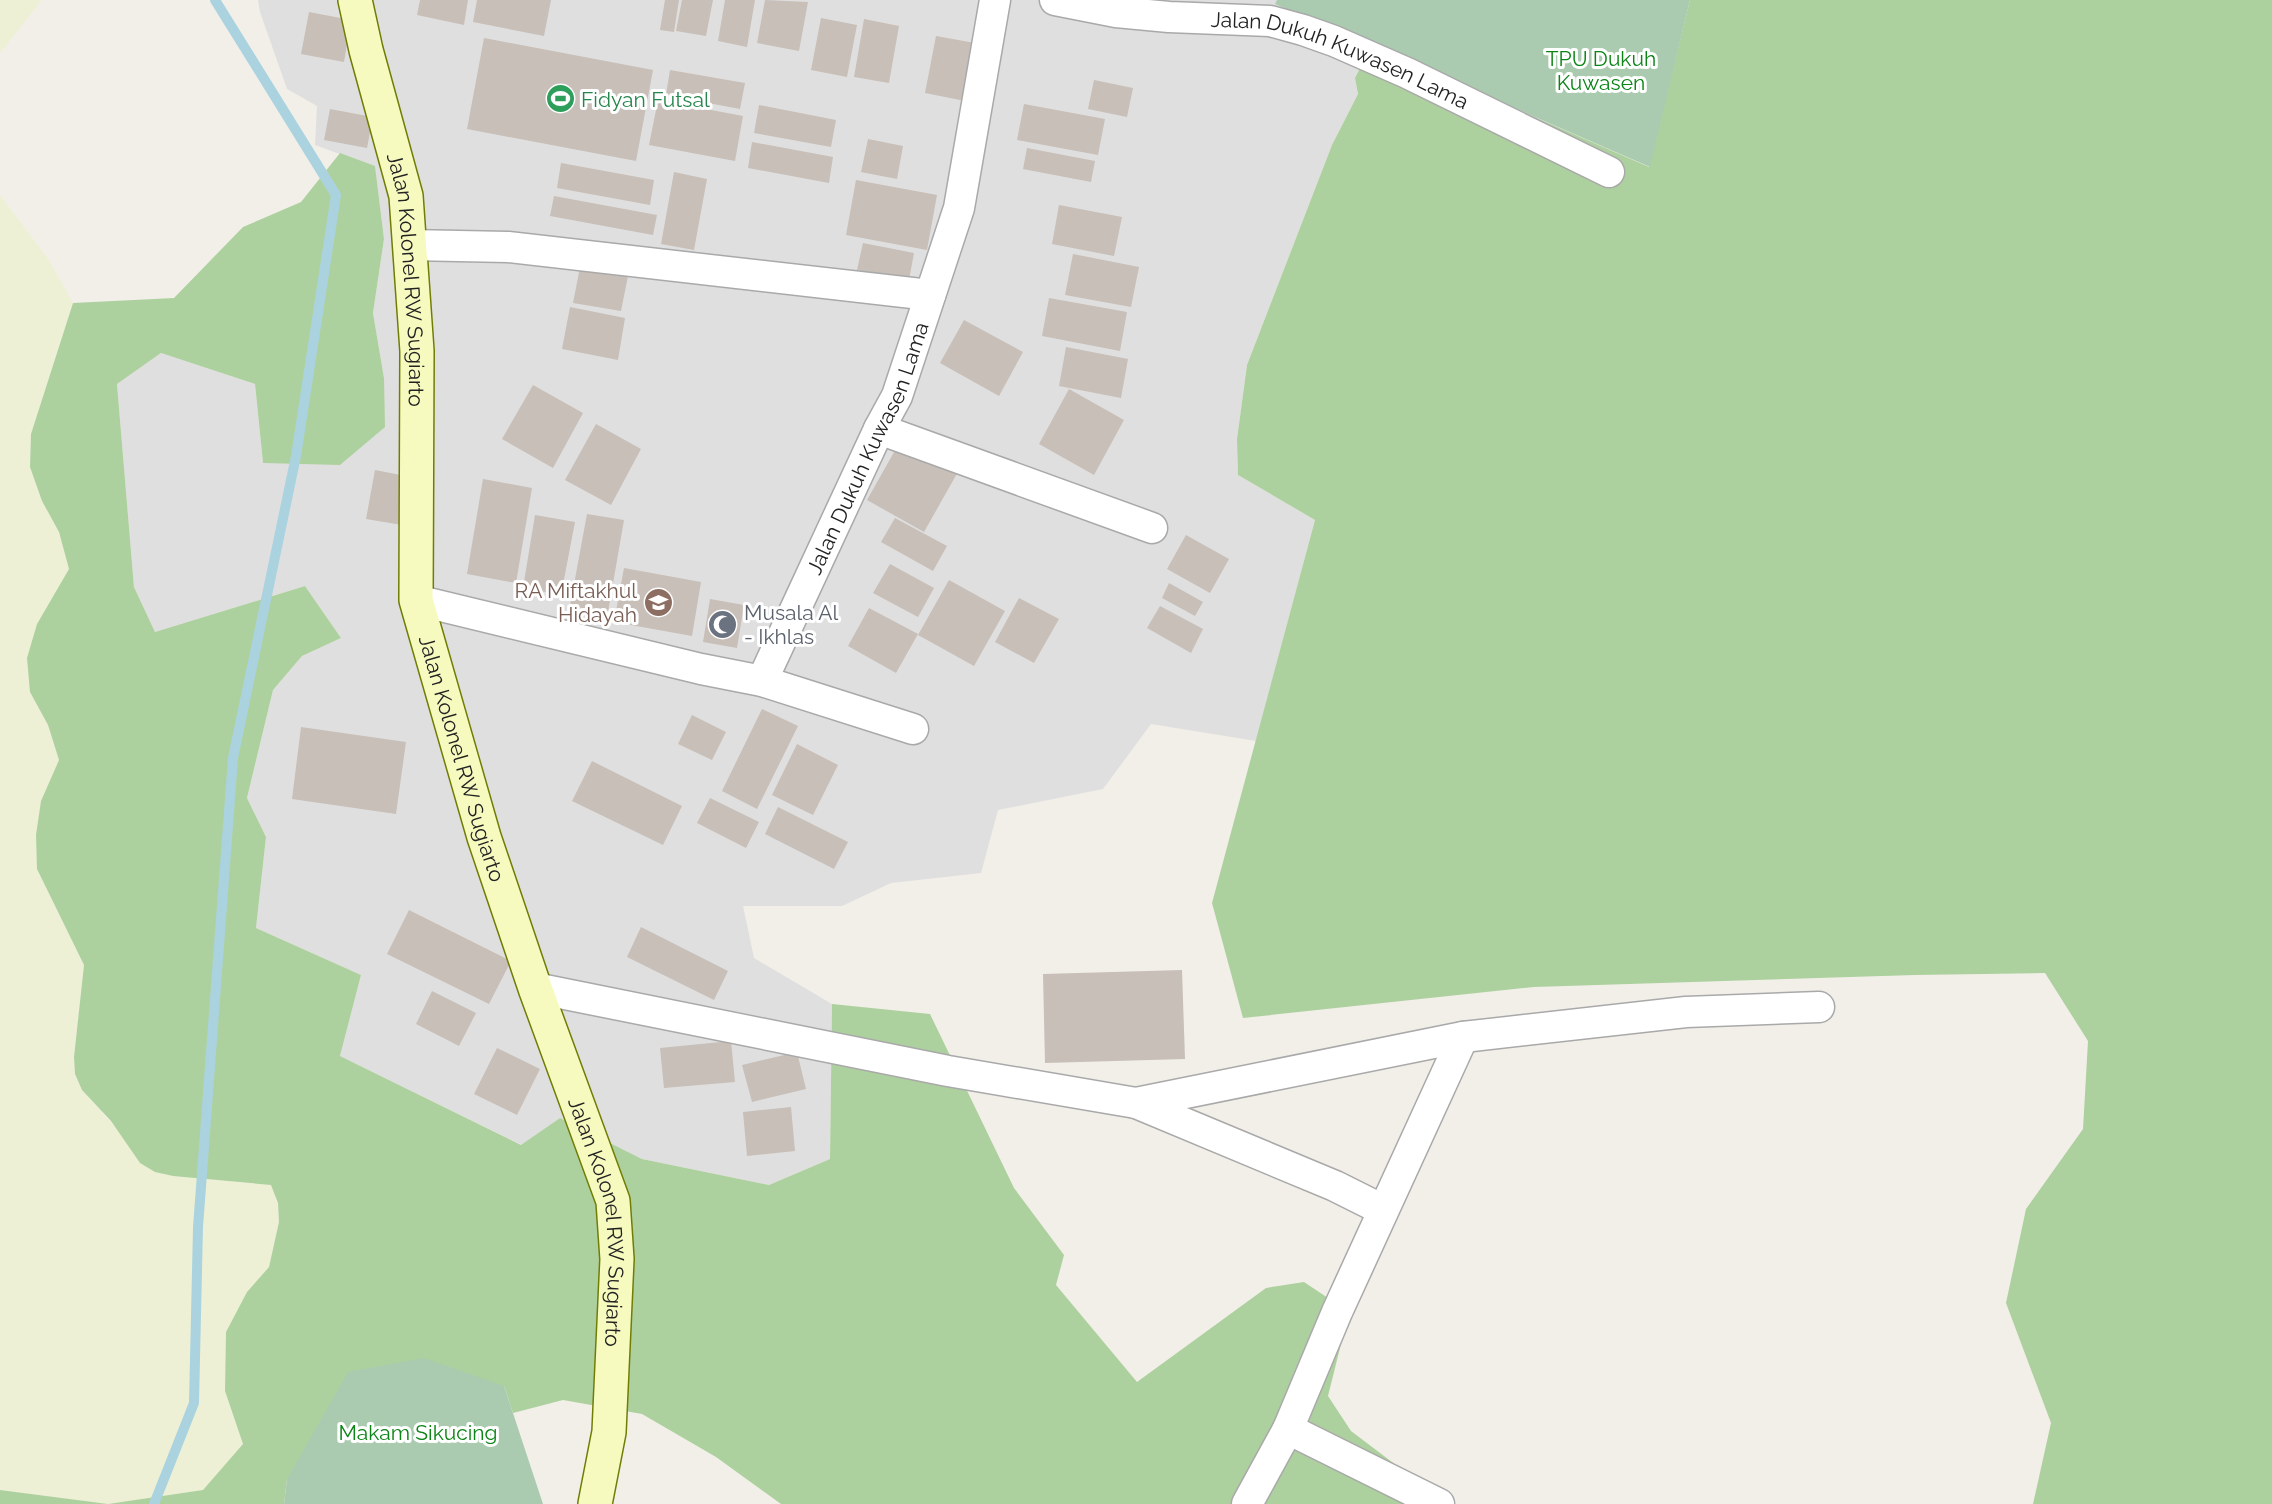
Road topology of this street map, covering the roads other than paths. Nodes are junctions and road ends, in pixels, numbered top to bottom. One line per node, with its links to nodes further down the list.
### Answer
1 (355, 0): 5 (main road, Jalan Kolonel RW Sugiarto)
2 (995, 0): 6 (street, Jalan Dukuh Kuwasen Lama)
3 (1055, 0): 4 (street, Jalan Dukuh Kuwasen Lama)
4 (1609, 172)
5 (409, 245): 6 (street); 9 (main road, Jalan Kolonel RW Sugiarto)
6 (930, 295): 7 (street, Jalan Dukuh Kuwasen Lama)
7 (879, 429): 8 (street); 10 (street, Jalan Dukuh Kuwasen Lama)
8 (1152, 528)
9 (416, 600): 10 (street); 12 (main road, Jalan Kolonel RW Sugiarto)
10 (762, 681): 11 (street)
11 (914, 729)
12 (535, 988): 15 (street); 18 (main road, Jalan Kolonel RW Sugiarto)
13 (1819, 1007): 14 (street)
14 (1463, 1037): 15 (street); 16 (street)
15 (1136, 1103): 16 (street)
16 (1383, 1210): 17 (street)
17 (1288, 1429): 19 (street); 20 (street)
18 (595, 1504)
19 (1247, 1504)
20 (1439, 1504)

